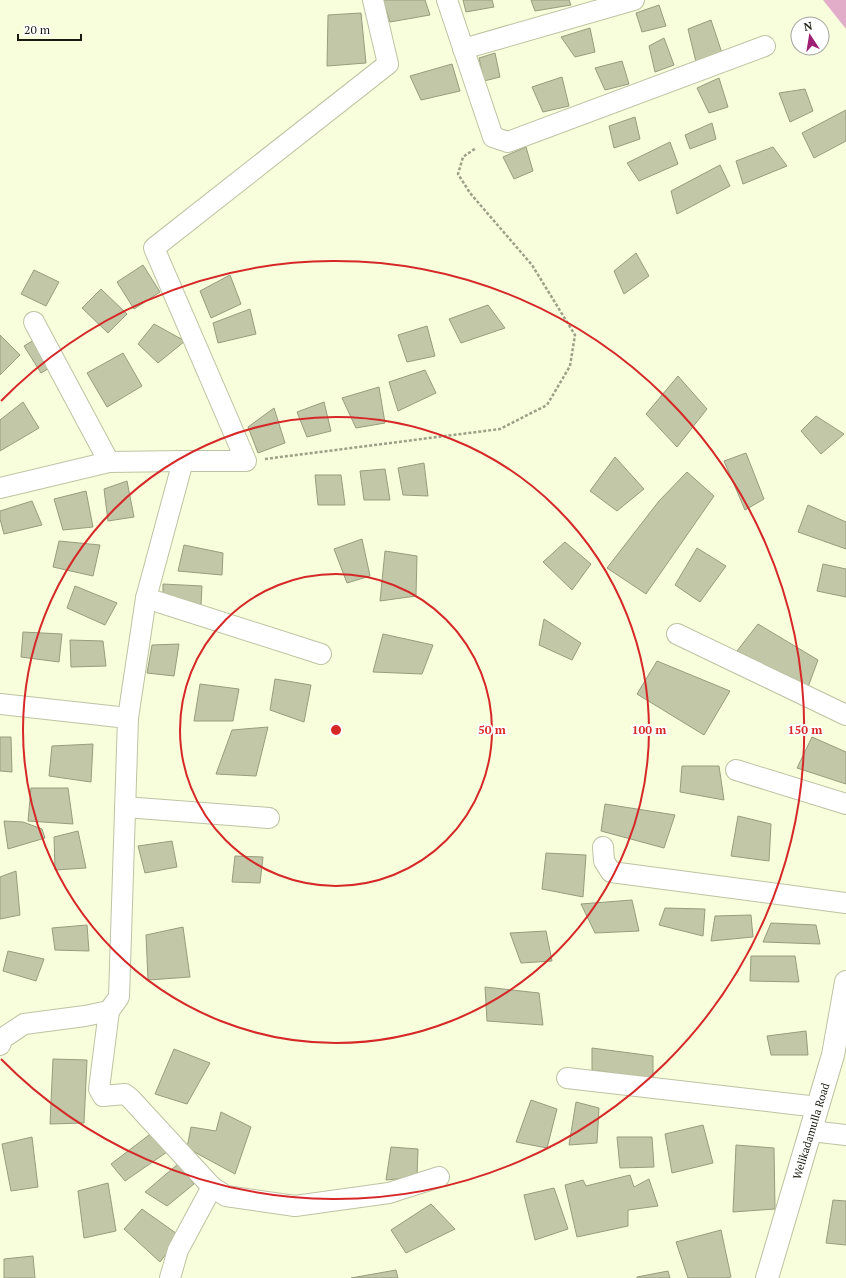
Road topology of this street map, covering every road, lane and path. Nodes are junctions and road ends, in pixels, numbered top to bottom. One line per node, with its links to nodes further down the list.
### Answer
1 (373, 0): 9 (street)
2 (447, 0): 5 (street)
3 (634, 0): 5 (street)
4 (765, 46): 6 (street)
5 (464, 49): 6 (street)
6 (493, 137): 9 (path)
7 (34, 322): 10 (street)
8 (183, 461): 9 (street); 10 (street); 12 (street)
9 (246, 461)
10 (109, 462): 11 (street)
11 (0, 488)
12 (146, 598): 14 (street); 17 (street)
13 (677, 634): 16 (street)
14 (321, 654)
15 (0, 704): 17 (street)
16 (846, 715)
17 (128, 718): 20 (street)
18 (736, 770): 19 (street)
19 (846, 804)
20 (125, 807): 21 (street); 25 (street)
21 (269, 818)
22 (603, 847): 23 (street)
23 (846, 903)
24 (845, 994): 27 (street, Welikadamulla Road)
25 (109, 1011): 26 (street); 33 (street)
26 (0, 1045)
27 (840, 1054): 29 (street, Welikadamulla Road)
28 (567, 1078): 29 (street)
29 (818, 1107): 30 (street, Welikadamulla Road)
30 (811, 1131): 31 (street); 35 (street, Welikadamulla Road)
31 (846, 1134)
32 (439, 1177): 33 (street)
33 (212, 1187): 34 (street)
34 (170, 1278)
35 (767, 1278)

